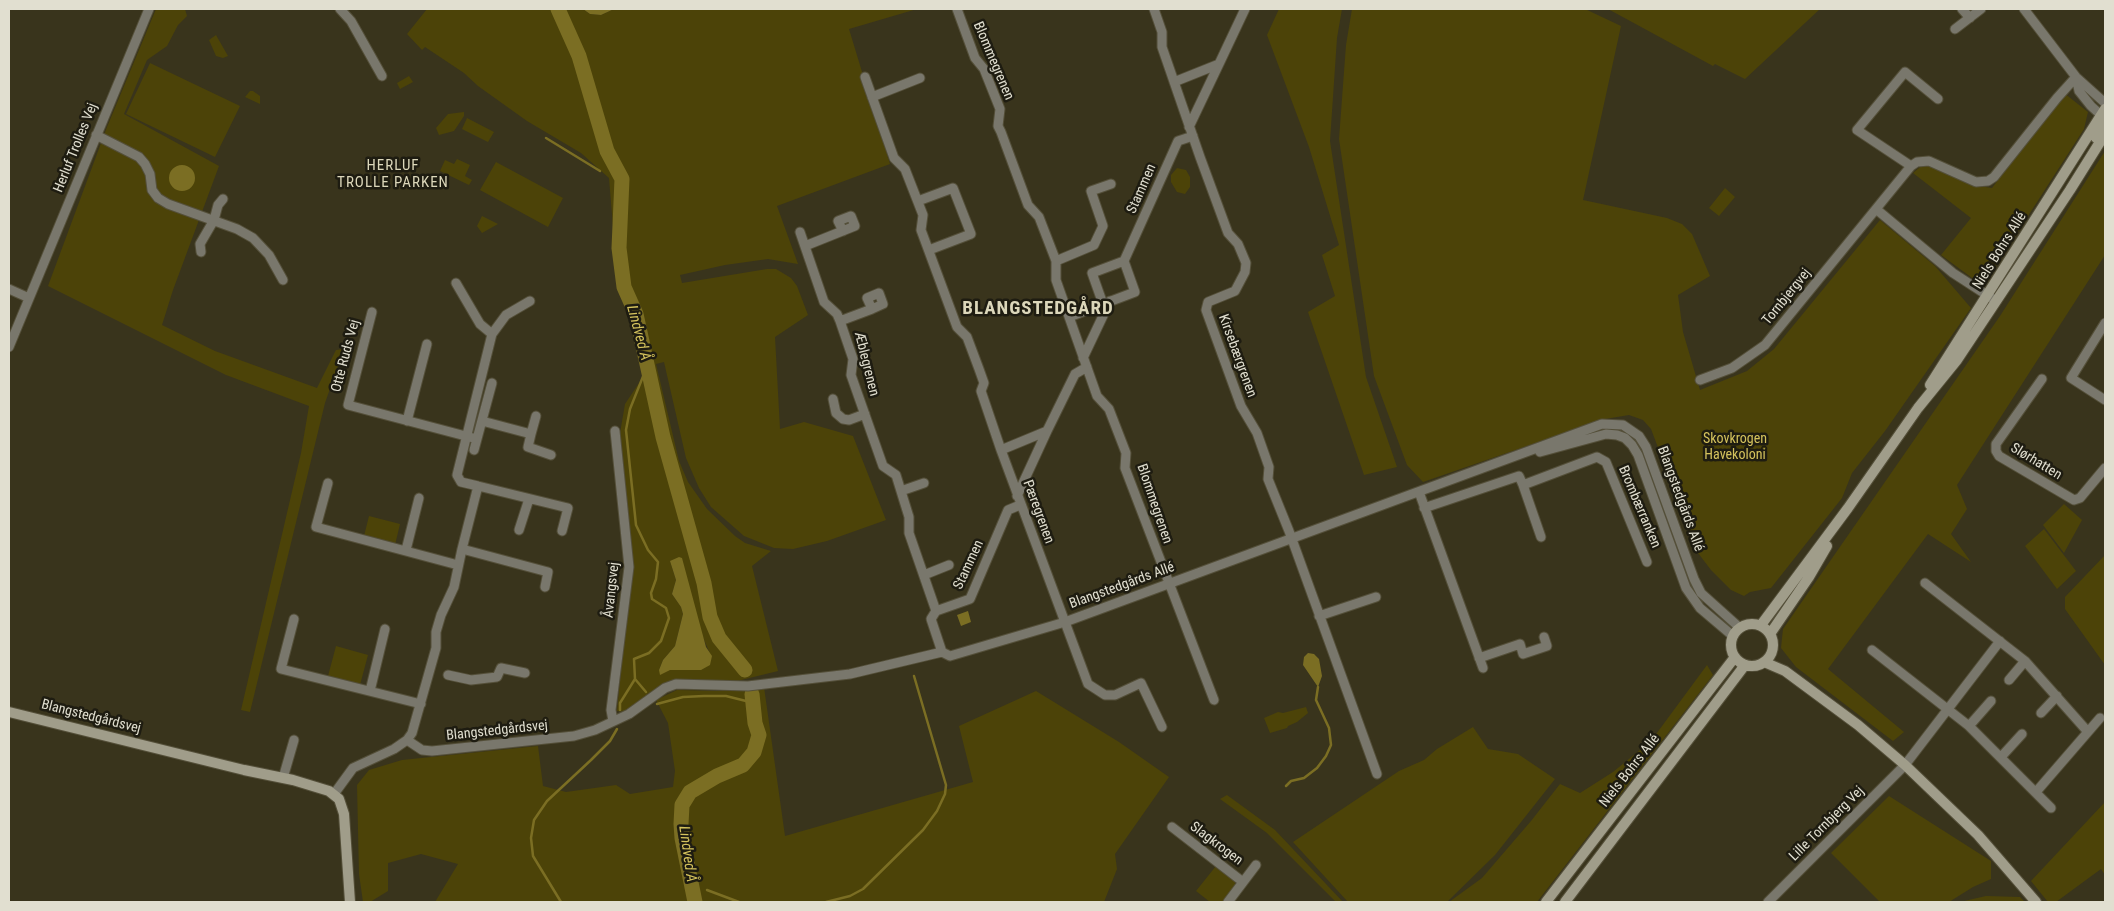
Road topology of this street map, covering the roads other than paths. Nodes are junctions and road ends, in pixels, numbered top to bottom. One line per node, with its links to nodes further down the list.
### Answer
1 (149, 9): 23 (street, Herluf Trolles Vej)
2 (340, 9): 12 (street)
3 (957, 9): 37 (street, Blommegrenen)
4 (1154, 9): 16 (street, Kirsebærgrenen)
5 (1244, 9): 11 (street)
6 (1962, 9): 9 (street)
7 (1981, 9): 9 (street)
8 (2024, 9): 14 (street)
9 (1970, 18): 10 (street)
10 (1956, 29)
11 (1219, 64): 16 (street); 21 (street)
12 (382, 76)
13 (865, 77): 17 (street, Pæregrenen)
14 (2076, 77): 19 (street); 20 (street); 25 (street)
15 (920, 78): 17 (street)
16 (1174, 82): 21 (street, Kirsebærgrenen)
17 (872, 97): 29 (street, Pæregrenen)
18 (1938, 99): 25 (street)
19 (2105, 103)
20 (2104, 117): 27 (street); 43 (street, Niels Bohrs Allé)
21 (1189, 127): 24 (street, Kirsebærgrenen)
22 (2105, 134): 27 (street, Niels Bohrs Allé)
23 (96, 136): 31 (street); 42 (street, Herluf Trolles Vej)
24 (1193, 136): 38 (street, Stammen); 87 (street, Kirsebærgrenen)
25 (1911, 166): 30 (street, Tornbjergvej)
26 (1111, 184): 37 (street)
27 (2070, 190): 43 (street, Niels Bohrs Allé)
28 (223, 199): 31 (street)
29 (918, 202): 35 (street, Pæregrenen); 35 (street)
30 (1876, 209): 43 (street); 56 (street, Tornbjergvej)
31 (214, 220): 36 (street); 39 (street)
32 (800, 232): 34 (street, Æblegrenen)
33 (842, 232): 34 (street)
34 (805, 246): 49 (street, Æblegrenen)
35 (929, 250): 70 (street, Pæregrenen)
36 (201, 252)
37 (1056, 261): 48 (street, Blommegrenen)
38 (1124, 261): 45 (street); 45 (street)
39 (283, 280)
40 (456, 284): 51 (street)
41 (9, 289): 42 (street)
42 (29, 298): 53 (street, Herluf Trolles Vej)
43 (1992, 299): 83 (street, Niels Bohrs Allé)
44 (530, 301): 51 (street)
45 (1107, 302): 48 (street); 54 (street, Stammen)
46 (872, 309): 49 (street, Æblegrenen)
47 (372, 312): 63 (street, Otte Ruds Vej)
48 (1069, 317): 54 (street, Blommegrenen)
49 (840, 321): 60 (street, Æblegrenen)
50 (2105, 323): 59 (street)
51 (492, 334): 67 (street)
52 (427, 344): 63 (street)
53 (9, 347)
54 (1085, 362): 65 (street, Stammen); 95 (street, Blommegrenen)
55 (2042, 379): 72 (street, Slørhatten)
56 (1700, 380)
57 (492, 383): 62 (street)
58 (833, 399): 60 (street, Æblegrenen)
59 (2105, 400)
60 (865, 414): 77 (street, Æblegrenen)
61 (536, 416): 66 (street)
62 (482, 420): 66 (street); 68 (street)
63 (407, 421): 67 (street, Otte Ruds Vej)
64 (615, 431): 131 (street, Åvangsvej)
65 (1047, 432): 70 (street); 81 (street, Stammen)
66 (531, 434): 71 (street)
67 (465, 436): 68 (street, Otte Ruds Vej); 76 (street)
68 (477, 439): 69 (street)
69 (474, 450)
70 (1001, 450): 81 (street, Pæregrenen)
71 (551, 454)
72 (2105, 468)
73 (328, 483): 89 (street)
74 (924, 483): 77 (street)
75 (1522, 485): 82 (street); 86 (street); 90 (street, Brombærranken)
76 (478, 486): 80 (street); 88 (street)
77 (901, 491): 93 (street, Æblegrenen)
78 (1419, 492): 82 (street); 87 (street, Blangstedgårds Allé); 104 (street, Blangstedgårds Allé)
79 (419, 498): 89 (street)
80 (529, 499): 84 (street); 85 (street)
81 (1019, 500): 98 (street, Stammen); 101 (street, Pæregrenen)
82 (1424, 508): 112 (street)
83 (1848, 508): 102 (street, Niels Bohrs Allé); 105 (street, Niels Bohrs Allé)
84 (519, 530)
85 (562, 530)
86 (1541, 537)
87 (1291, 539): 95 (street, Blangstedgårds Allé); 99 (street, Kirsebærgrenen)
88 (462, 549): 91 (street); 96 (street)
89 (406, 550): 91 (street)
90 (1647, 562)
91 (458, 565): 126 (street)
92 (949, 565): 93 (street)
93 (924, 574): 98 (street, Æblegrenen)
94 (1925, 583): 107 (street)
95 (1168, 584): 101 (street, Blangstedgårds Allé); 124 (street, Blommegrenen)
96 (545, 587)
97 (1376, 597): 99 (street)
98 (936, 611): 109 (street)
99 (1319, 616): 140 (street, Kirsebærgrenen)
100 (294, 619): 122 (street)
101 (1065, 622): 109 (street, Blangstedgårds Allé); 133 (street, Pæregrenen)
102 (1760, 626): 104 (street); 105 (street)
103 (385, 629): 122 (street)
104 (1737, 632): 111 (street)
105 (1770, 634): 110 (street)
106 (1544, 637): 112 (street)
107 (2000, 640): 113 (street); 127 (street, Lille Tornbjerg Vej)
108 (1872, 650): 127 (street)
109 (942, 652): 121 (street, Blangstedgårds Allé)
110 (1772, 652): 114 (street); 117 (street)
111 (1735, 657): 115 (street); 150 (street, Niels Bohrs Allé)
112 (1479, 658): 116 (street)
113 (2025, 661): 120 (street); 123 (street)
114 (1764, 662): 115 (street); 117 (street)
115 (1746, 664): 151 (street, Niels Bohrs Allé)
116 (1483, 668)
117 (1786, 671): 139 (street)
118 (526, 673): 119 (street)
119 (448, 675)
120 (2009, 680)
121 (726, 686): 131 (street, Blangstedgårdsvej)
122 (370, 691): 126 (street)
123 (2057, 696): 129 (street); 134 (street)
124 (1214, 700)
125 (1991, 701): 132 (street)
126 (422, 704): 137 (street)
127 (1948, 708): 132 (street); 139 (street, Lille Tornbjerg Vej)
128 (9, 712): 141 (street, Blangstedgårdsvej)
129 (2041, 713)
130 (2100, 718): 134 (street)
131 (613, 721): 137 (street, Blangstedgårdsvej)
132 (1969, 726): 138 (street)
133 (1162, 727)
134 (2088, 732): 142 (street)
135 (2022, 734): 138 (street)
136 (294, 740): 141 (street)
137 (407, 740): 143 (street)
138 (2001, 757): 142 (street)
139 (1905, 765): 152 (street, Lille Tornbjerg Vej); 153 (street)
140 (1377, 774)
141 (283, 778): 143 (street, Blangstedgårdsvej)
142 (2036, 792): 144 (street)
143 (334, 794): 148 (street)
144 (2051, 808)
145 (1172, 828): 147 (street, Slagkrogen)
146 (1256, 865): 147 (street, Slagkrogen)
147 (1243, 882): 149 (street, Slagkrogen)
148 (350, 902)
149 (1228, 902)
150 (1546, 902)
151 (1565, 902)
152 (1768, 902)
153 (2036, 902)

